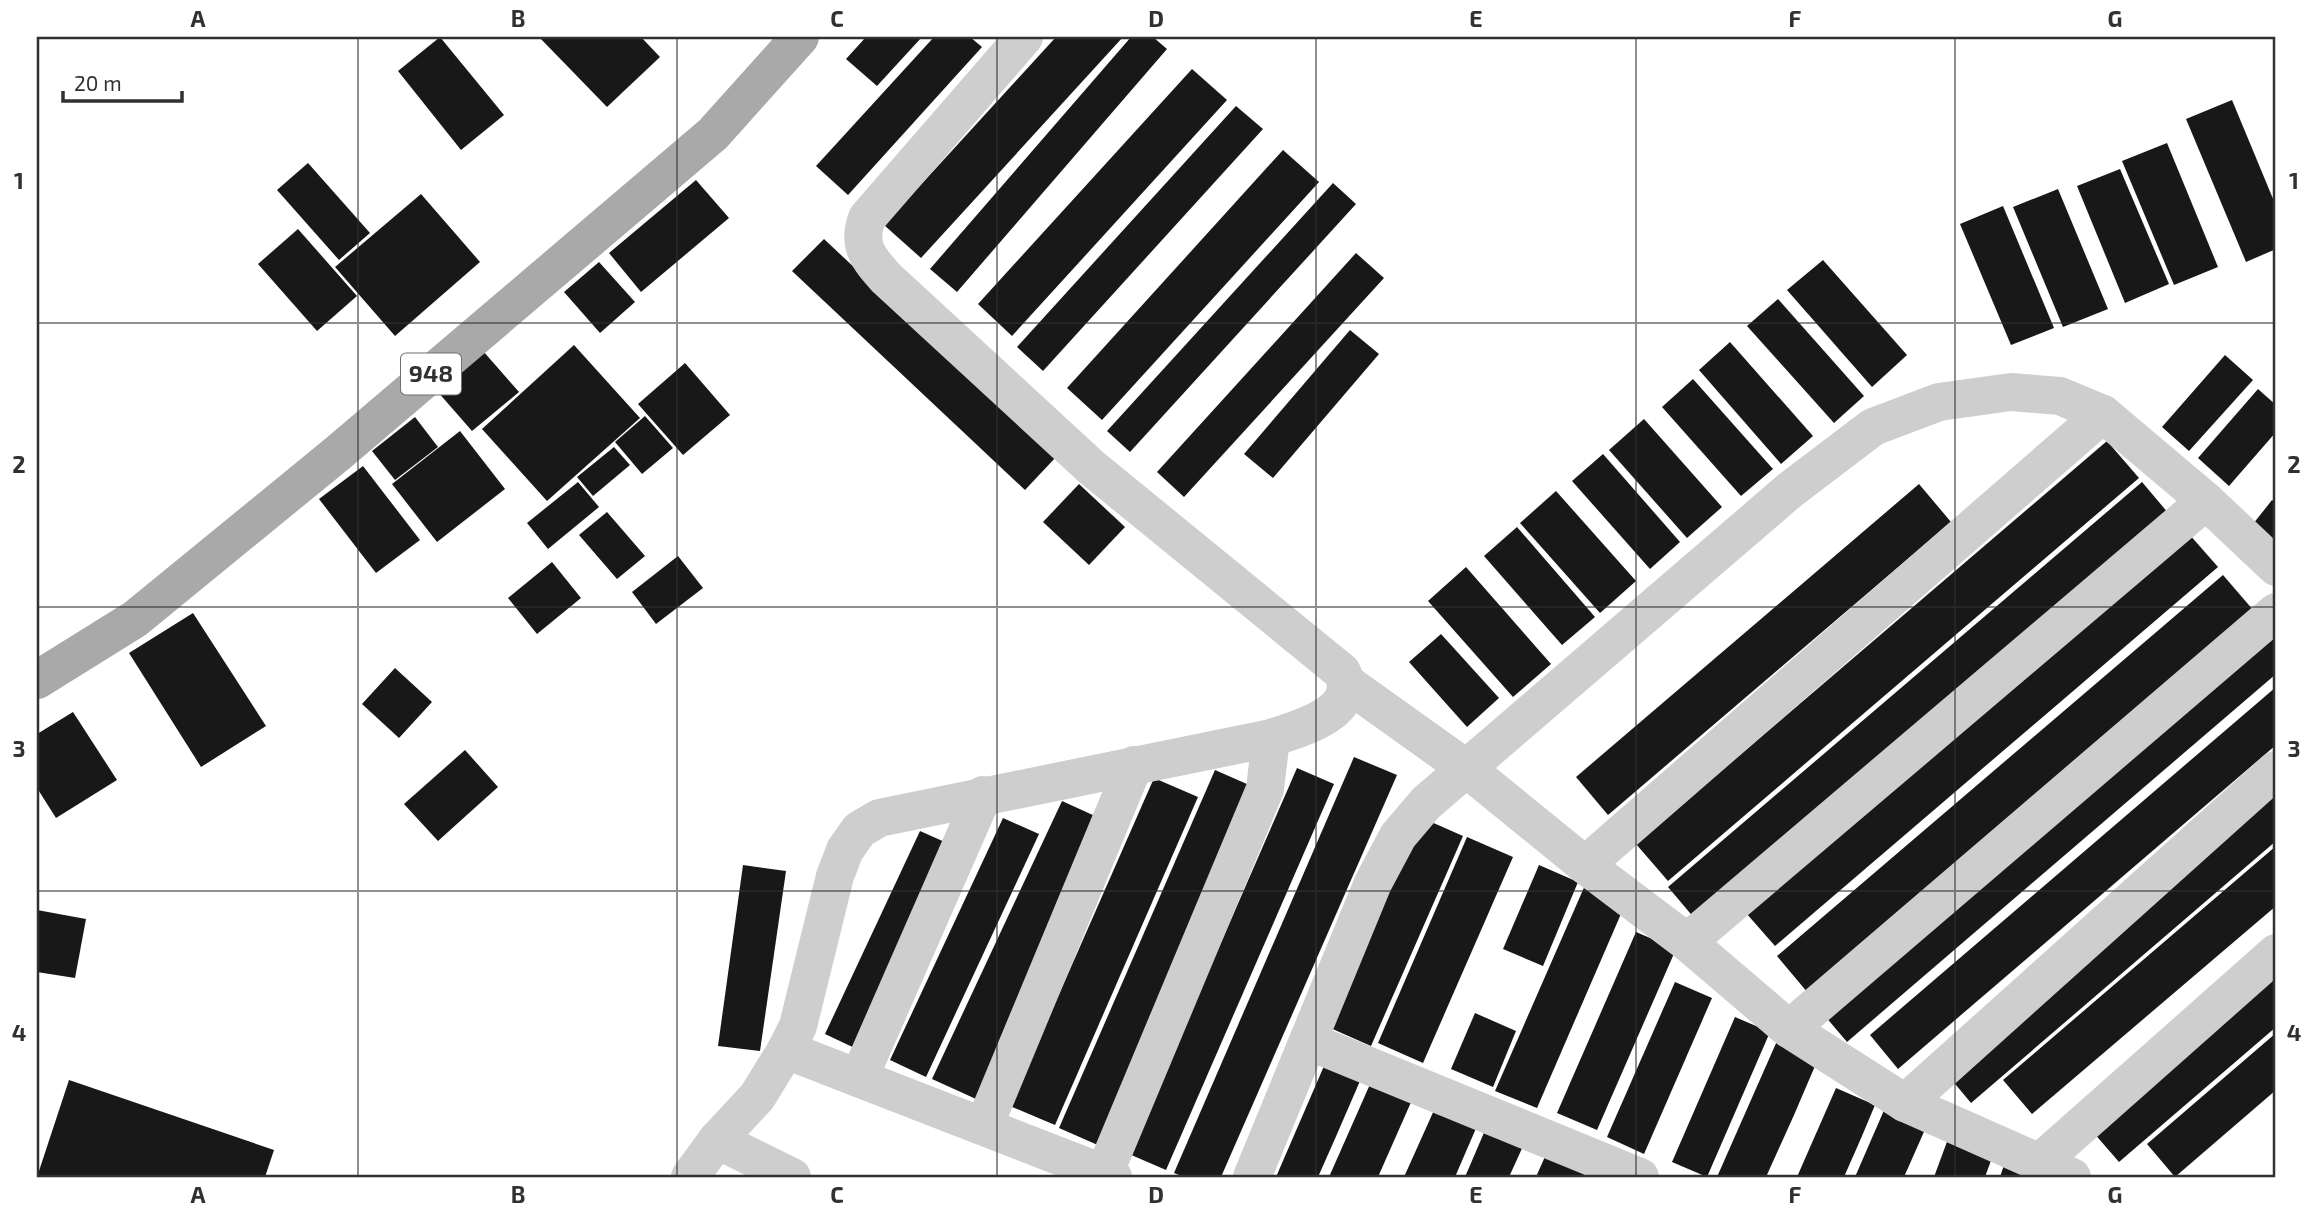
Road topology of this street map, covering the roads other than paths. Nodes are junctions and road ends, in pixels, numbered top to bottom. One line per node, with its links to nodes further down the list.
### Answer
1 (800, 37): 7 (main road, 948)
2 (1013, 40): 8 (street)
3 (2103, 414): 4 (street); 11 (street); 14 (street)
4 (2206, 501): 5 (street); 15 (street)
5 (2276, 567)
6 (2276, 612): 17 (street)
7 (37, 680)
8 (1348, 684): 9 (street); 11 (street)
9 (1271, 738): 10 (street); 25 (street)
10 (1134, 765): 13 (street); 22 (street)
11 (1467, 769): 14 (street); 18 (street)
12 (2276, 770): 21 (street)
13 (983, 795): 19 (street); 20 (street)
14 (1585, 865): 15 (street)
15 (1687, 942): 17 (street)
16 (2276, 953): 24 (street)
17 (1789, 1028): 21 (street)
18 (1308, 1041): 28 (street); 29 (street)
19 (786, 1049): 20 (street); 23 (street)
20 (859, 1078): 22 (street)
21 (1905, 1103): 24 (street)
22 (984, 1126): 25 (street)
23 (717, 1140): 26 (street); 27 (street)
24 (2055, 1170)
25 (1109, 1176)
26 (690, 1177)
27 (792, 1177)
28 (1252, 1177)
29 (1640, 1177)

